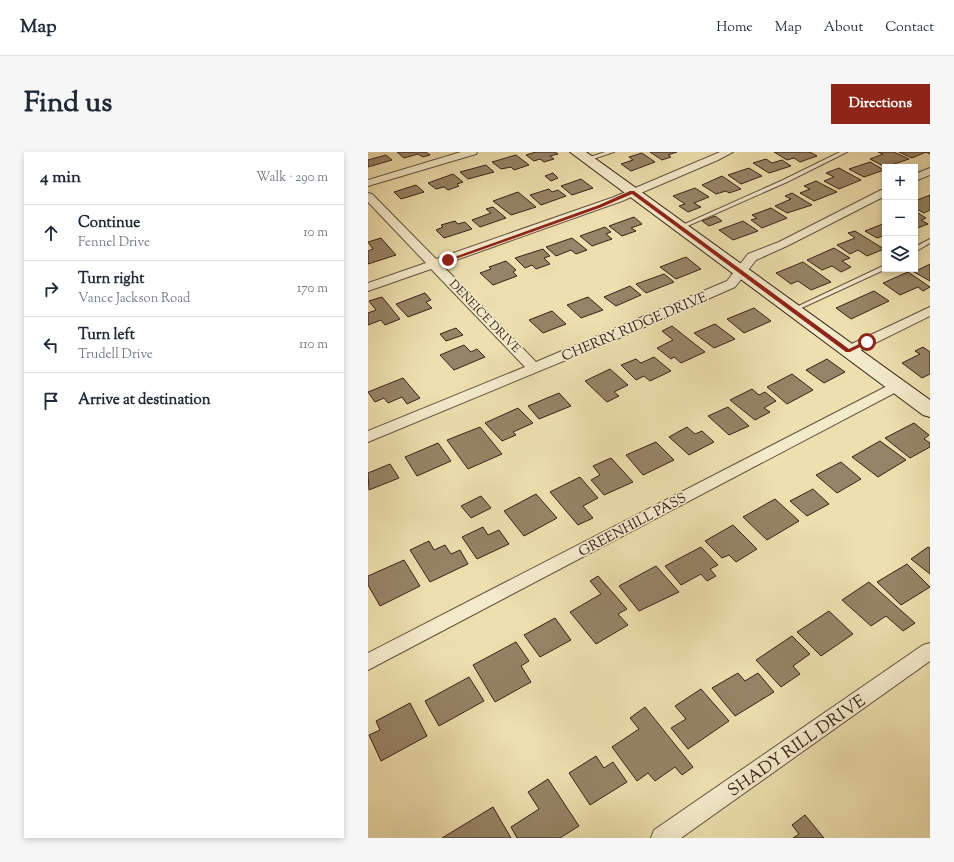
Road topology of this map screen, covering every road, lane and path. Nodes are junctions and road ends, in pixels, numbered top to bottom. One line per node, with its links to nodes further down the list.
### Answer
1 (472, 152): 8 (street)
2 (610, 152): 5 (lane)
3 (728, 152): 9 (street)
4 (844, 152): 12 (lane)
5 (582, 156): 9 (main road)
6 (930, 171): 7 (street)
7 (918, 177)
8 (368, 183)
9 (632, 192): 12 (main road); 15 (street)
10 (882, 194): 17 (street, CHERRY RIDGE DRIVE)
11 (368, 196): 15 (street, DENEICE DRIVE)
12 (681, 227): 17 (main road)
13 (930, 241): 14 (lane)
14 (918, 248)
15 (435, 264): 18 (street); 22 (street, DENEICE DRIVE)
16 (882, 268): 19 (lane)
17 (740, 271): 19 (main road); 22 (street, CHERRY RIDGE DRIVE)
18 (368, 287)
19 (792, 310): 21 (main road)
20 (930, 311): 21 (street)
21 (848, 351): 23 (main road)
22 (534, 368): 25 (street, CHERRY RIDGE DRIVE)
23 (897, 386): 24 (main road); 27 (street, GREENHILL PASS)
24 (930, 410)
25 (368, 437)
26 (930, 651): 28 (street, SHADY RILL DRIVE)
27 (368, 662)
28 (662, 838)

